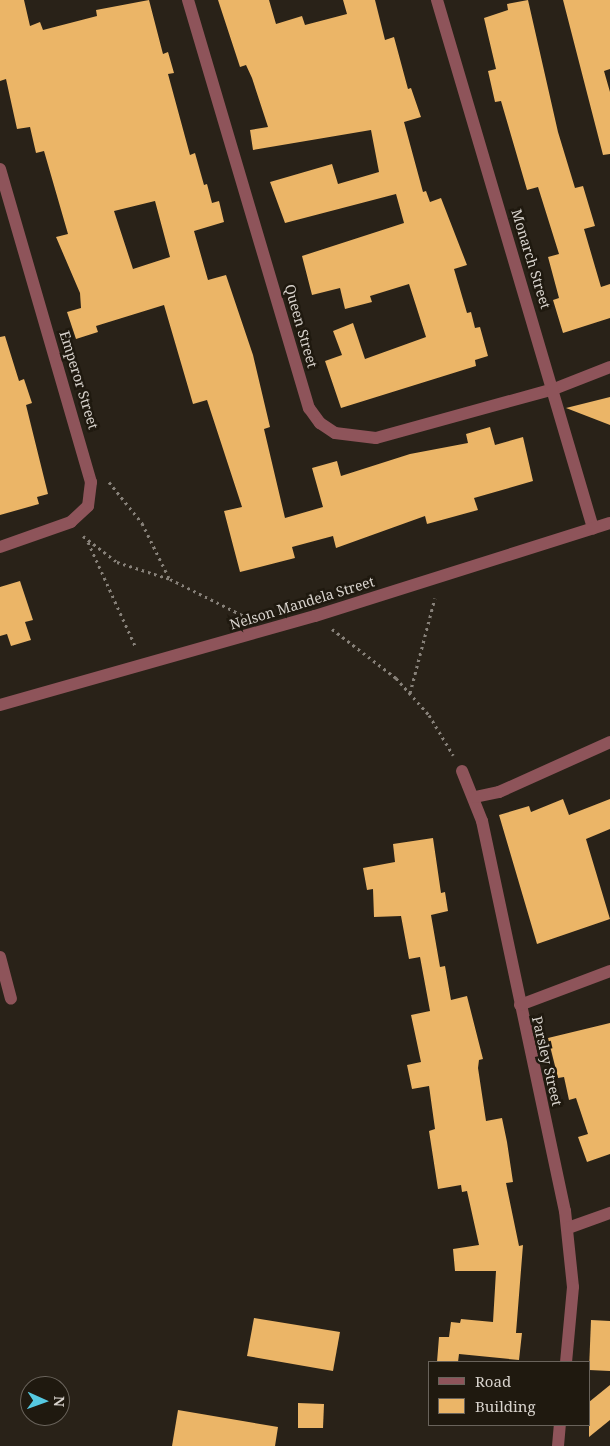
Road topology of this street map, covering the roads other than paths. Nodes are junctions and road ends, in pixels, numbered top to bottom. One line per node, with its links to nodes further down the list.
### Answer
1 (188, 0): 5 (street, Queen Street)
2 (437, 0): 5 (street, Monarch Street)
3 (0, 169): 8 (street, Emperor Street)
4 (610, 368): 5 (street, Queen Street)
5 (554, 389): 7 (street, Monarch Street)
6 (610, 523): 7 (street, Nelson Mandela Street)
7 (594, 528): 9 (street, Nelson Mandela Street)
8 (0, 547)
9 (0, 705)
10 (610, 742): 12 (street)
11 (462, 771): 12 (street, Parsley Street)
12 (475, 797): 16 (street, Parsley Street)
13 (0, 957): 15 (street)
14 (610, 971): 16 (street)
15 (11, 999)
16 (520, 1005): 18 (street, Parsley Street)
17 (610, 1213): 18 (street)
18 (568, 1228): 19 (street, Parsley Street)
19 (566, 1361)
20 (560, 1426): 21 (street)
21 (558, 1446)

